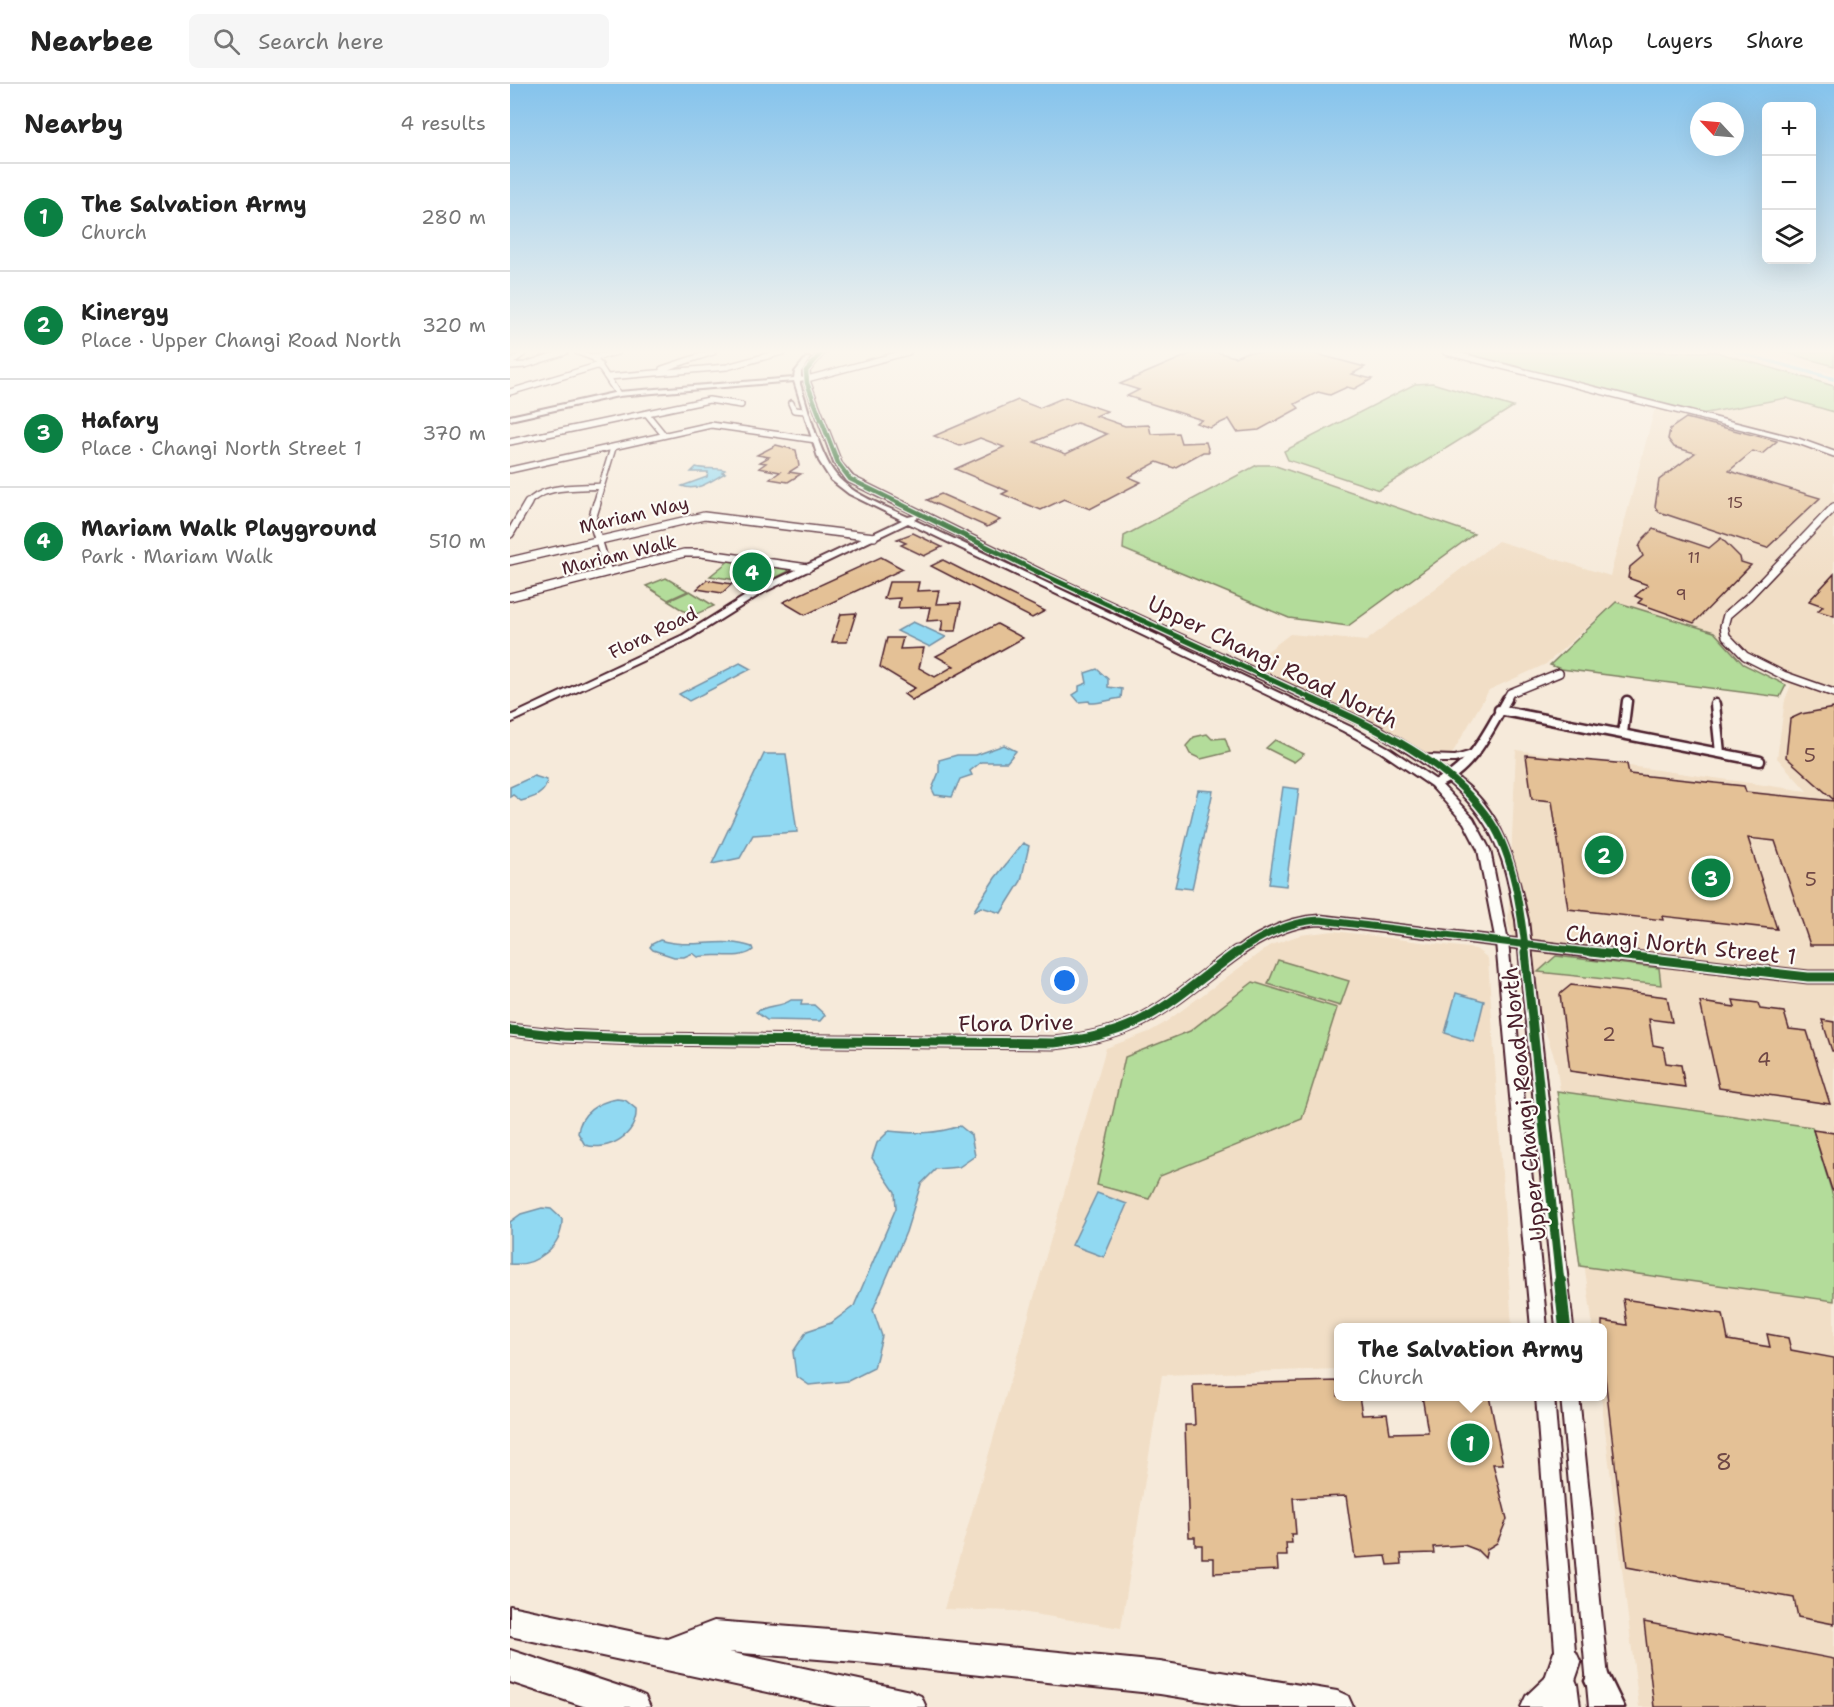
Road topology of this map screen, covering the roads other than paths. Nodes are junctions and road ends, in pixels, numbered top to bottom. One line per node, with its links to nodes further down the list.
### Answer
1 (580, 428): 10 (street)
2 (658, 428): 8 (street)
3 (698, 428): 8 (street)
4 (730, 428): 9 (street)
5 (811, 428): 9 (street, Upper Changi Road North)
6 (824, 428): 16 (street, Upper Changi Road North)
7 (1745, 428): 12 (street)
8 (664, 435): 11 (street)
9 (816, 440): 17 (street, Upper Changi Road North)
10 (510, 442)
11 (613, 448): 13 (street); 14 (street)
12 (1834, 453)
13 (510, 470)
14 (602, 486): 18 (street); 20 (street)
15 (1834, 507): 28 (street)
16 (920, 514): 17 (street); 25 (street, Upper Changi Road North)
17 (908, 520): 19 (street); 26 (street, Upper Changi Road North)
18 (510, 534)
19 (874, 537): 20 (street, Mariam Way); 22 (street)
20 (597, 541): 21 (street, Mariam Way); 23 (street)
21 (510, 561)
22 (808, 568): 23 (street, Mariam Walk); 32 (street, Flora Road)
23 (608, 572): 24 (street, Mariam Walk)
24 (510, 597)
25 (1138, 617): 26 (street); 36 (street, Upper Changi Road North)
26 (1133, 628): 39 (street, Upper Changi Road North)
27 (1559, 673): 31 (street)
28 (1834, 693)
29 (1627, 701): 33 (street)
30 (1715, 704): 34 (street)
31 (1499, 710): 33 (street); 35 (street)
32 (510, 720)
33 (1623, 733): 34 (street)
34 (1720, 753): 37 (street)
35 (1472, 754): 36 (street); 38 (street)
36 (1422, 757): 38 (street, Upper Changi Road North)
37 (1760, 761)
38 (1451, 778): 39 (street); 41 (street, Upper Changi Road North)
39 (1435, 784): 40 (street, Upper Changi Road North)
40 (1502, 942): 41 (street, Flora Drive); 43 (street, Flora Drive); 44 (street, Upper Changi Road North)
41 (1525, 945): 42 (street, Changi North Street 1); 45 (street, Upper Changi Road North)
42 (1834, 977)
43 (510, 1030)
44 (1539, 1323)
45 (1564, 1323)
46 (1545, 1401): 50 (street)
47 (1570, 1401): 52 (street)
48 (510, 1621): 49 (highway)
49 (669, 1654): 54 (highway); 55 (highway)
50 (1565, 1663): 56 (highway); 57 (street)
51 (510, 1666): 53 (highway)
52 (1598, 1681): 58 (street); 59 (main road)
53 (634, 1707)
54 (910, 1707)
55 (1337, 1707)
56 (1537, 1707)
57 (1569, 1707)
58 (1600, 1707)
59 (1611, 1707)

